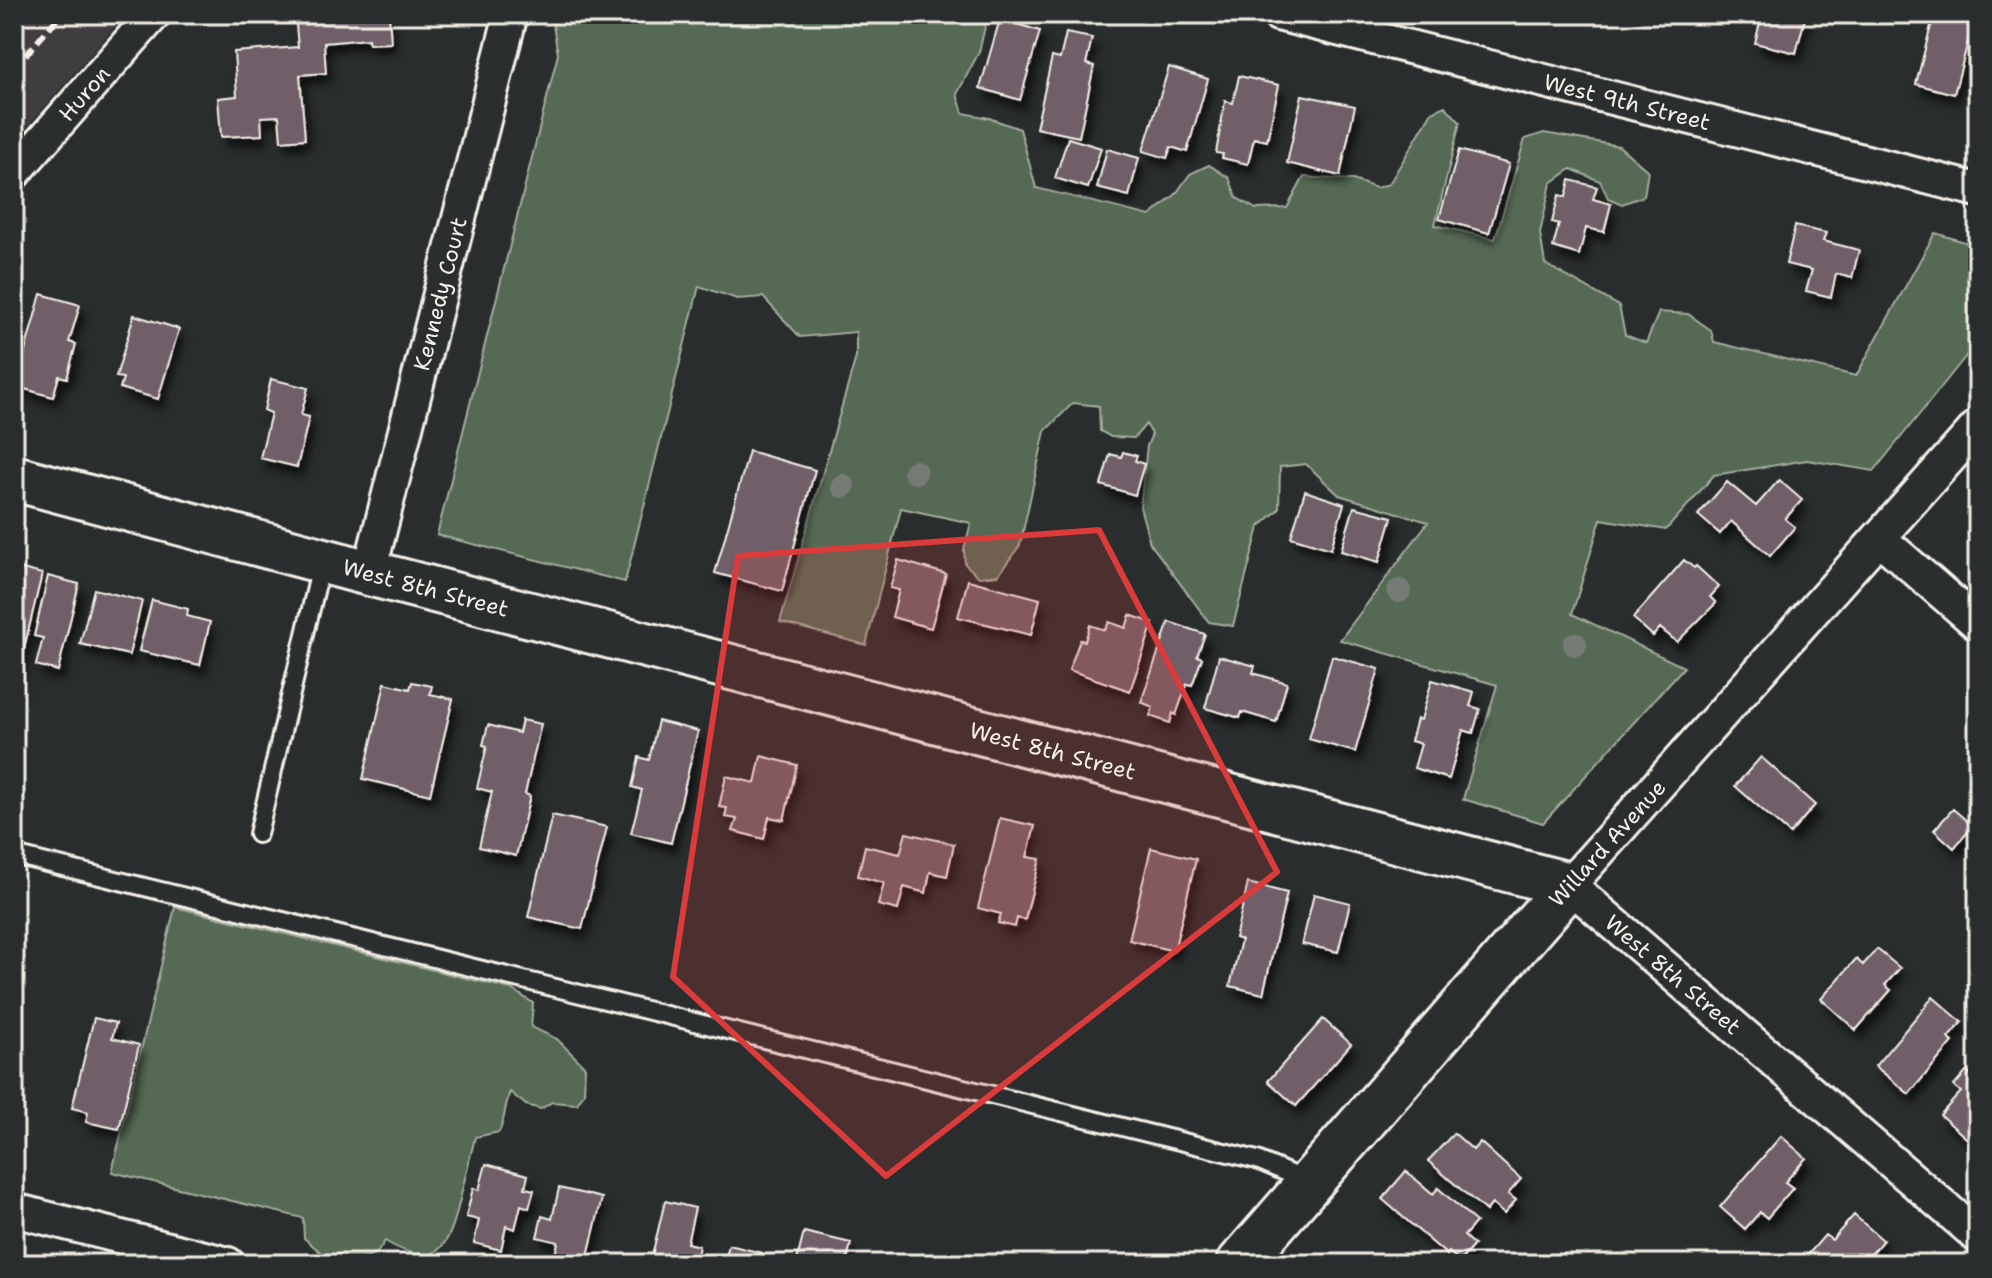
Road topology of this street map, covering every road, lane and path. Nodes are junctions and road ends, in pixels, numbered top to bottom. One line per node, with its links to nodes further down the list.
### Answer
1 (154, 14): 4 (street, Huron)
2 (511, 14): 10 (street, Kennedy Court)
3 (1278, 14): 5 (street, West 9th Street)
4 (14, 173)
5 (1978, 190)
6 (1978, 426): 8 (street, Willard Avenue)
7 (14, 478): 9 (street, West 8th Street)
8 (1879, 538): 11 (street); 14 (street, Willard Avenue)
9 (322, 561): 10 (street, West 8th Street); 12 (lane)
10 (369, 573): 14 (street, West 8th Street)
11 (1978, 624)
12 (258, 834)
13 (14, 855): 15 (lane)
14 (1569, 885): 15 (street, Willard Avenue); 17 (street, West 8th Street)
15 (1310, 1182): 19 (street, Willard Avenue)
16 (14, 1210): 18 (street)
17 (1978, 1236)
18 (228, 1264)
19 (1239, 1264)

